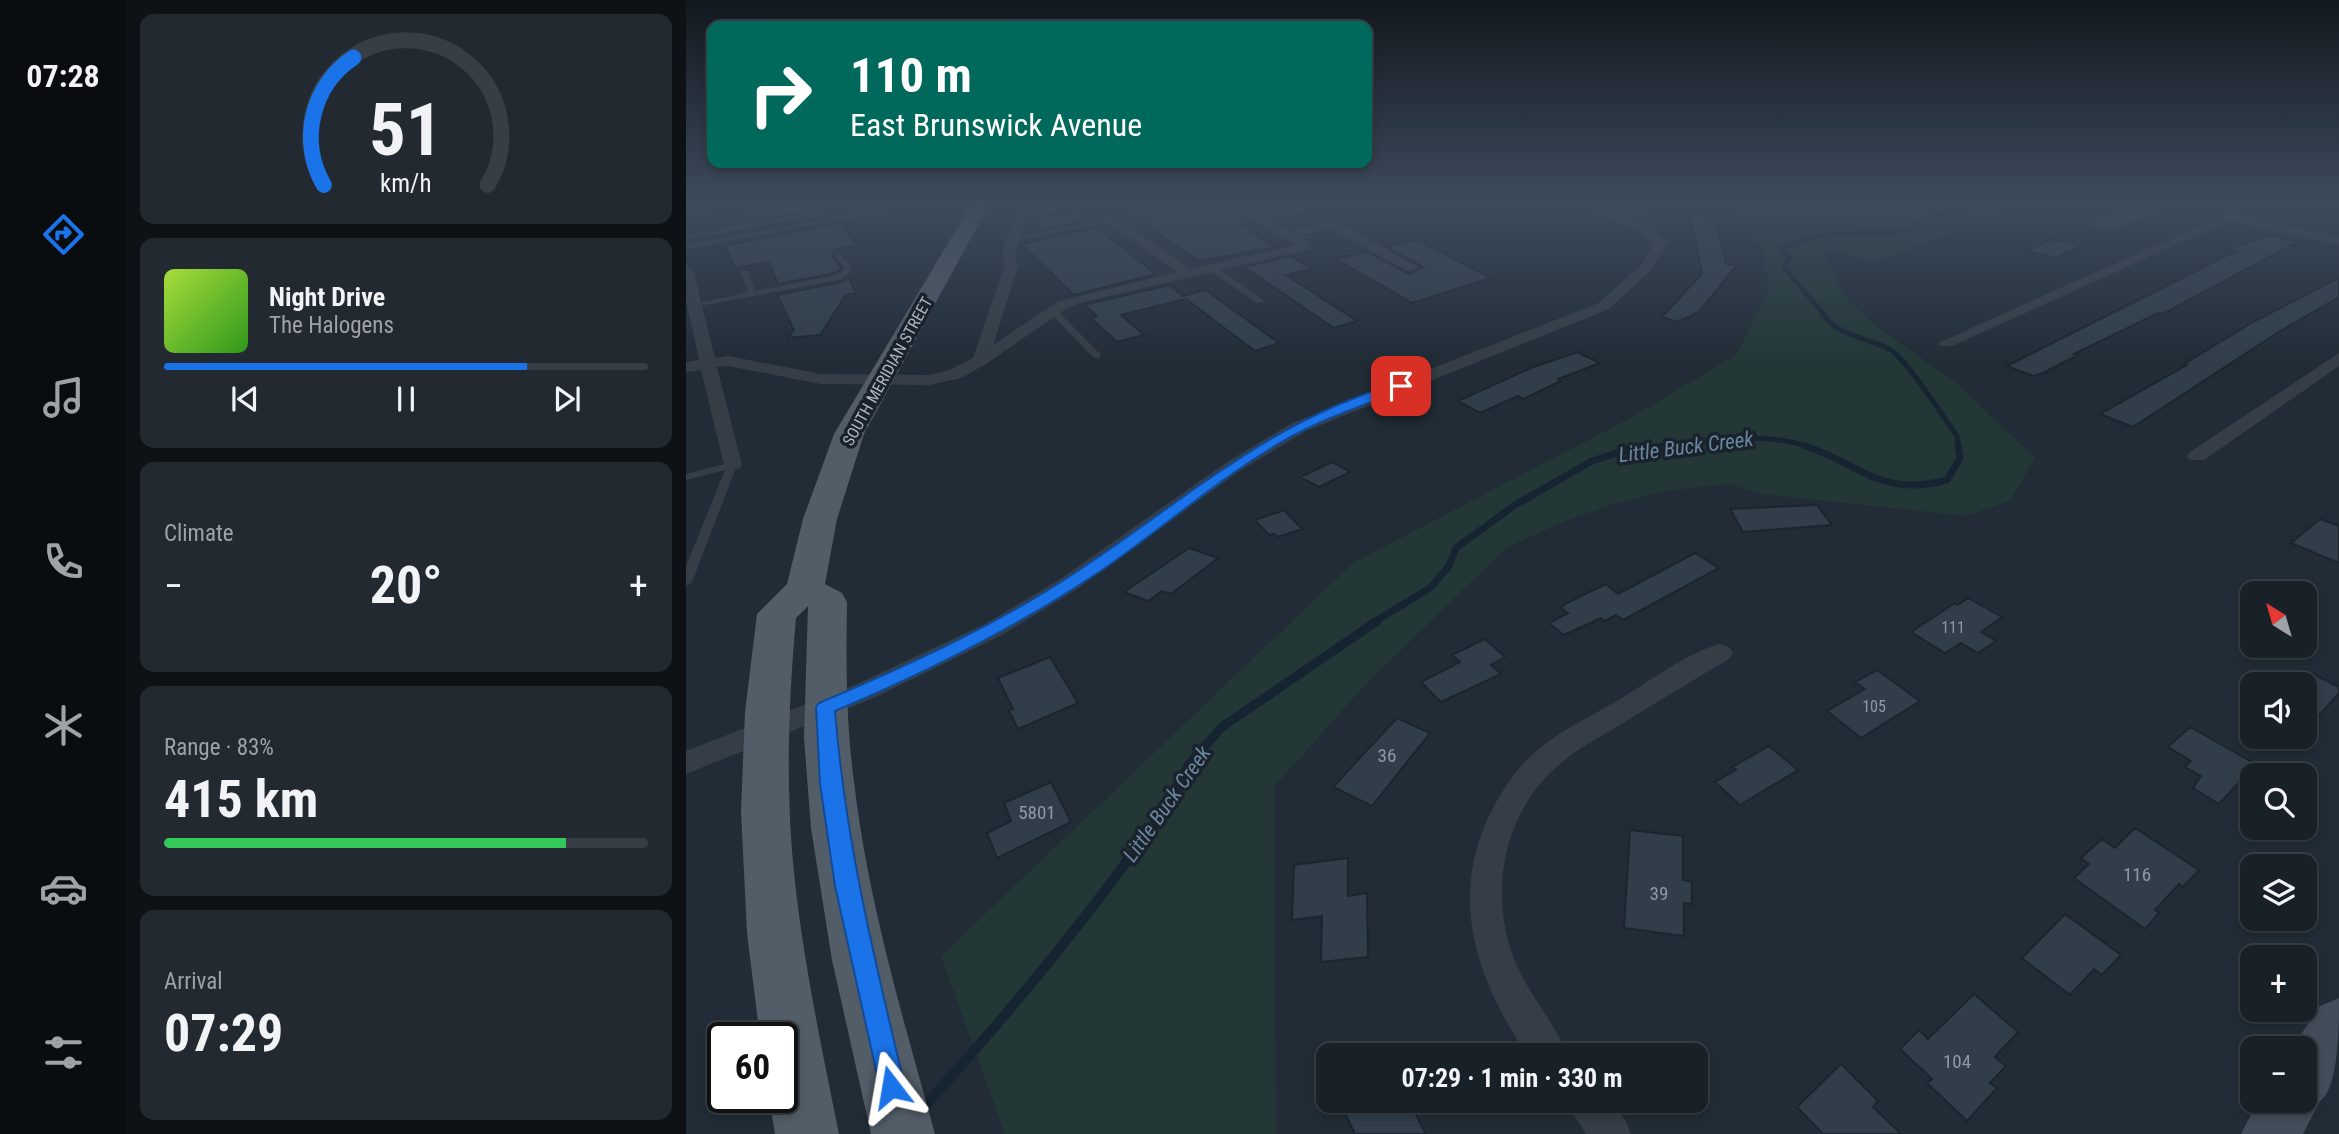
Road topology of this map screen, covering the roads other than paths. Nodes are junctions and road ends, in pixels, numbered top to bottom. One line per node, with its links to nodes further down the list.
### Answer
1 (839, 256): 14 (lane)
2 (951, 256): 24 (main road, SOUTH MERIDIAN STREET)
3 (1009, 256): 21 (street)
4 (1164, 256): 13 (street)
5 (1264, 256): 9 (street)
6 (1390, 256): 10 (street)
7 (1653, 256): 31 (street)
8 (2141, 256): 18 (street)
9 (1212, 268): 13 (street); 15 (lane)
10 (1413, 268)
11 (686, 269): 16 (street)
12 (745, 272): 14 (lane)
13 (1189, 274): 17 (street)
14 (752, 294): 16 (lane)
15 (1259, 300)
16 (692, 310): 22 (street)
17 (1053, 311): 19 (lane); 21 (street)
18 (1946, 343)
19 (1097, 356)
20 (2339, 358): 25 (street)
21 (980, 361): 24 (street)
22 (708, 362): 23 (street); 24 (street); 26 (street)
23 (686, 367)
24 (879, 382): 29 (main road, SOUTH MERIDIAN STREET)
25 (2197, 456)
26 (732, 465): 27 (lane); 28 (lane)
27 (686, 477)
28 (686, 582)
29 (805, 588): 31 (main road); 31 (main road)
30 (1720, 653): 34 (street)
31 (796, 719): 32 (street); 38 (main road); 39 (main road)
32 (686, 763)
33 (2339, 1024): 35 (main road)
34 (1541, 1043)
35 (2317, 1060)
36 (1594, 1113): 40 (street)
37 (2283, 1113): 41 (main road)
38 (804, 1114)
39 (903, 1134)
40 (1611, 1134)
41 (2270, 1134)

